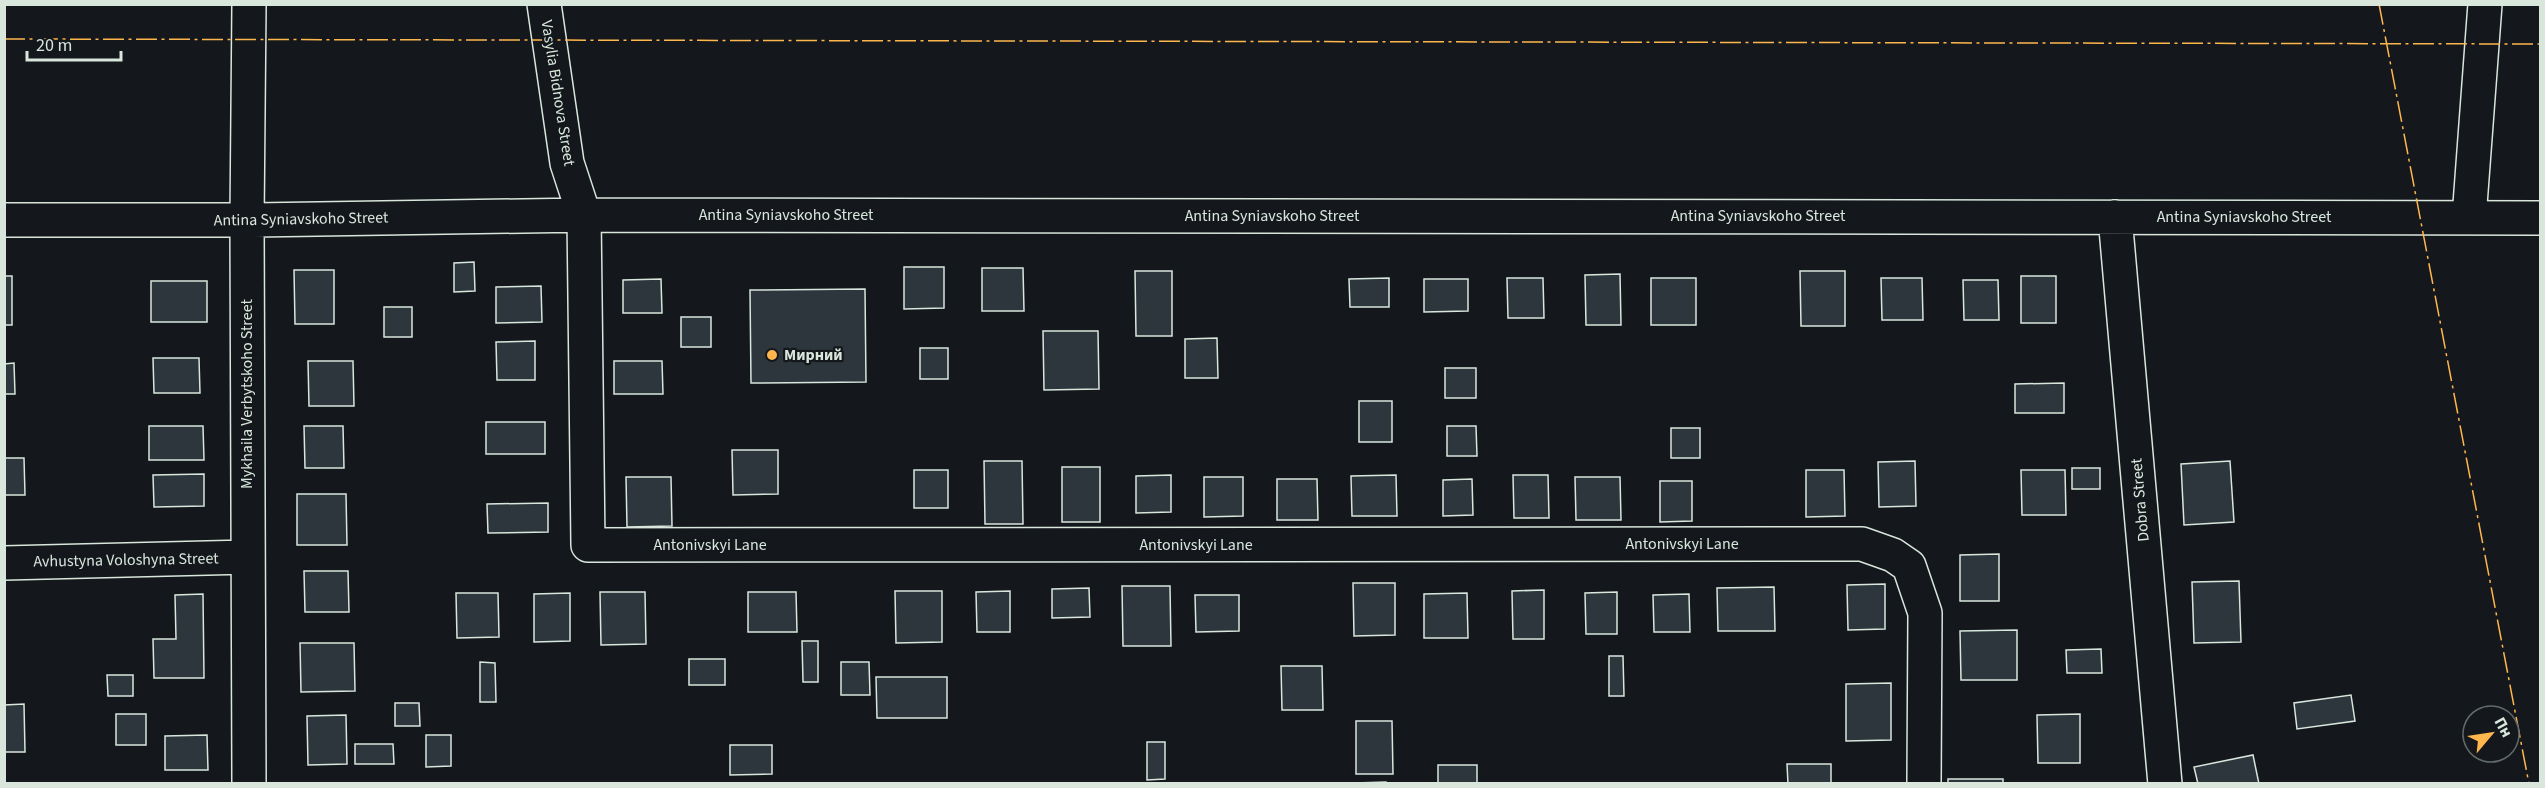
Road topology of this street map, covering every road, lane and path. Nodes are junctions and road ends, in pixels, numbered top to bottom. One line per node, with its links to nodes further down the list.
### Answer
1 (249, 4): 9 (street, Mykhaila Verbytskoho Street)
2 (544, 4): 4 (street, Vasylia Bidnova Street)
3 (2485, 4): 6 (street)
4 (584, 215): 5 (street, Antina Syniavskoho Street); 9 (street, Antina Syniavskoho Street); 13 (street, Antonivskyi Lane)
5 (2115, 217): 6 (street, Antina Syniavskoho Street); 14 (street, Dobra Street)
6 (2469, 218): 7 (street, Antina Syniavskoho Street)
7 (2541, 218)
8 (4, 220): 9 (street, Antina Syniavskoho Street)
9 (247, 220): 10 (street, Mykhaila Verbytskoho Street)
10 (248, 557): 11 (street, Avhustyna Voloshyna Street); 12 (street, Mykhaila Verbytskoho Street)
11 (4, 563)
12 (249, 783)
13 (1924, 783)
14 (2165, 783)

